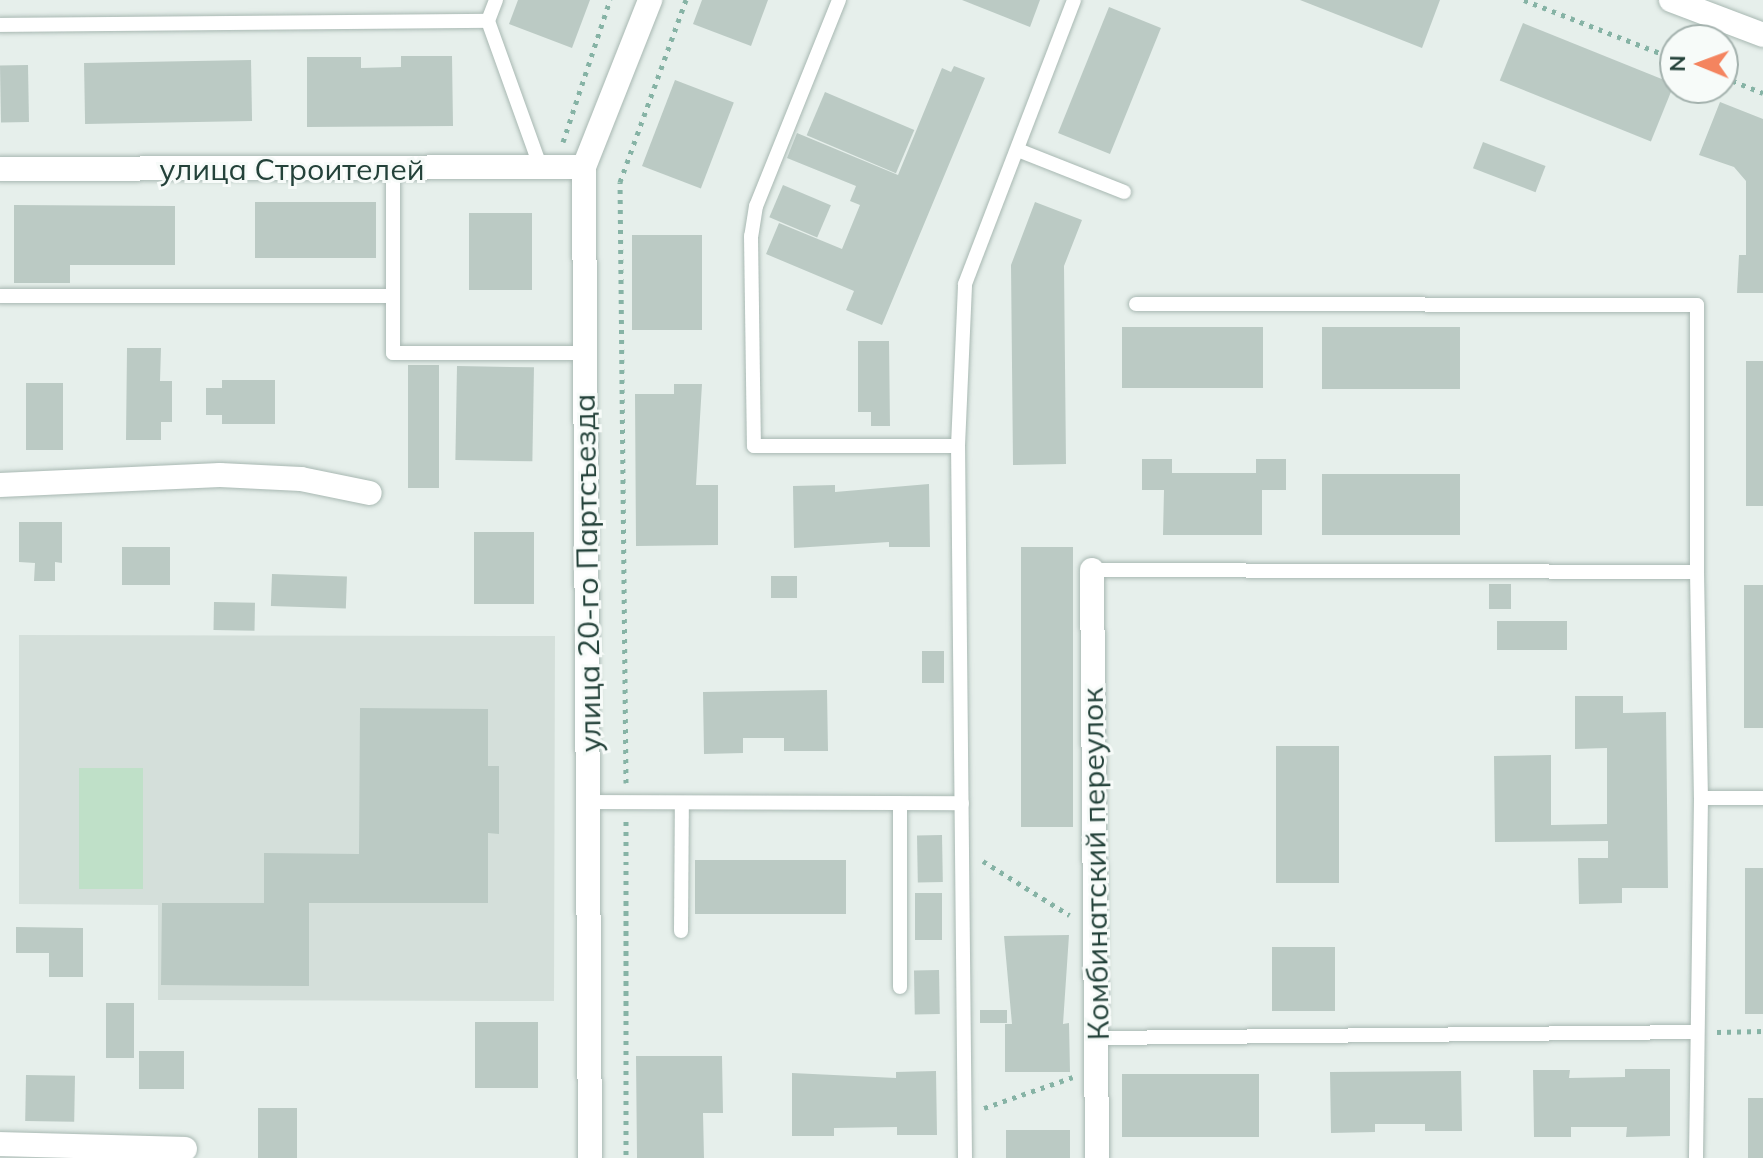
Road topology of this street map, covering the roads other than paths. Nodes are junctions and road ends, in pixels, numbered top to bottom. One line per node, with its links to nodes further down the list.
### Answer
1 (496, 0): 6 (lane)
2 (650, 0): 10 (street, улица 20-го Партсъезда)
3 (839, 0): 19 (lane)
4 (1074, 0): 9 (lane)
5 (1671, 0): 8 (street)
6 (488, 21): 7 (lane); 11 (lane)
7 (0, 25)
8 (1763, 35)
9 (1018, 150): 14 (lane); 19 (lane)
10 (584, 167): 11 (street, улица Строителей); 18 (street, улица 20-го Партсъезда)
11 (541, 168): 13 (street, улица Строителей)
12 (0, 169): 13 (street, улица Строителей)
13 (393, 169): 16 (lane)
14 (1124, 192)
15 (0, 296): 16 (lane)
16 (393, 296): 18 (lane)
17 (1136, 304): 23 (lane)
18 (585, 353): 26 (street, улица 20-го Партсъезда)
19 (958, 446): 29 (lane)
20 (0, 485): 21 (street)
21 (370, 493)
22 (1092, 570): 23 (lane); 33 (street, Комбинатский переулок)
23 (1697, 572): 24 (lane)
24 (1701, 798): 25 (lane); 32 (lane)
25 (1763, 798)
26 (590, 802): 27 (lane); 36 (street, улица 20-го Партсъезда)
27 (682, 803): 28 (lane); 30 (lane)
28 (900, 803): 29 (lane); 31 (lane)
29 (962, 803): 37 (lane)
30 (681, 931)
31 (900, 987)
32 (1696, 1032): 33 (lane); 39 (lane)
33 (1097, 1038): 38 (street, Комбинатский переулок)
34 (0, 1144): 35 (street)
35 (185, 1149)
36 (590, 1158)
37 (965, 1158)
38 (1097, 1158)
39 (1696, 1158)

